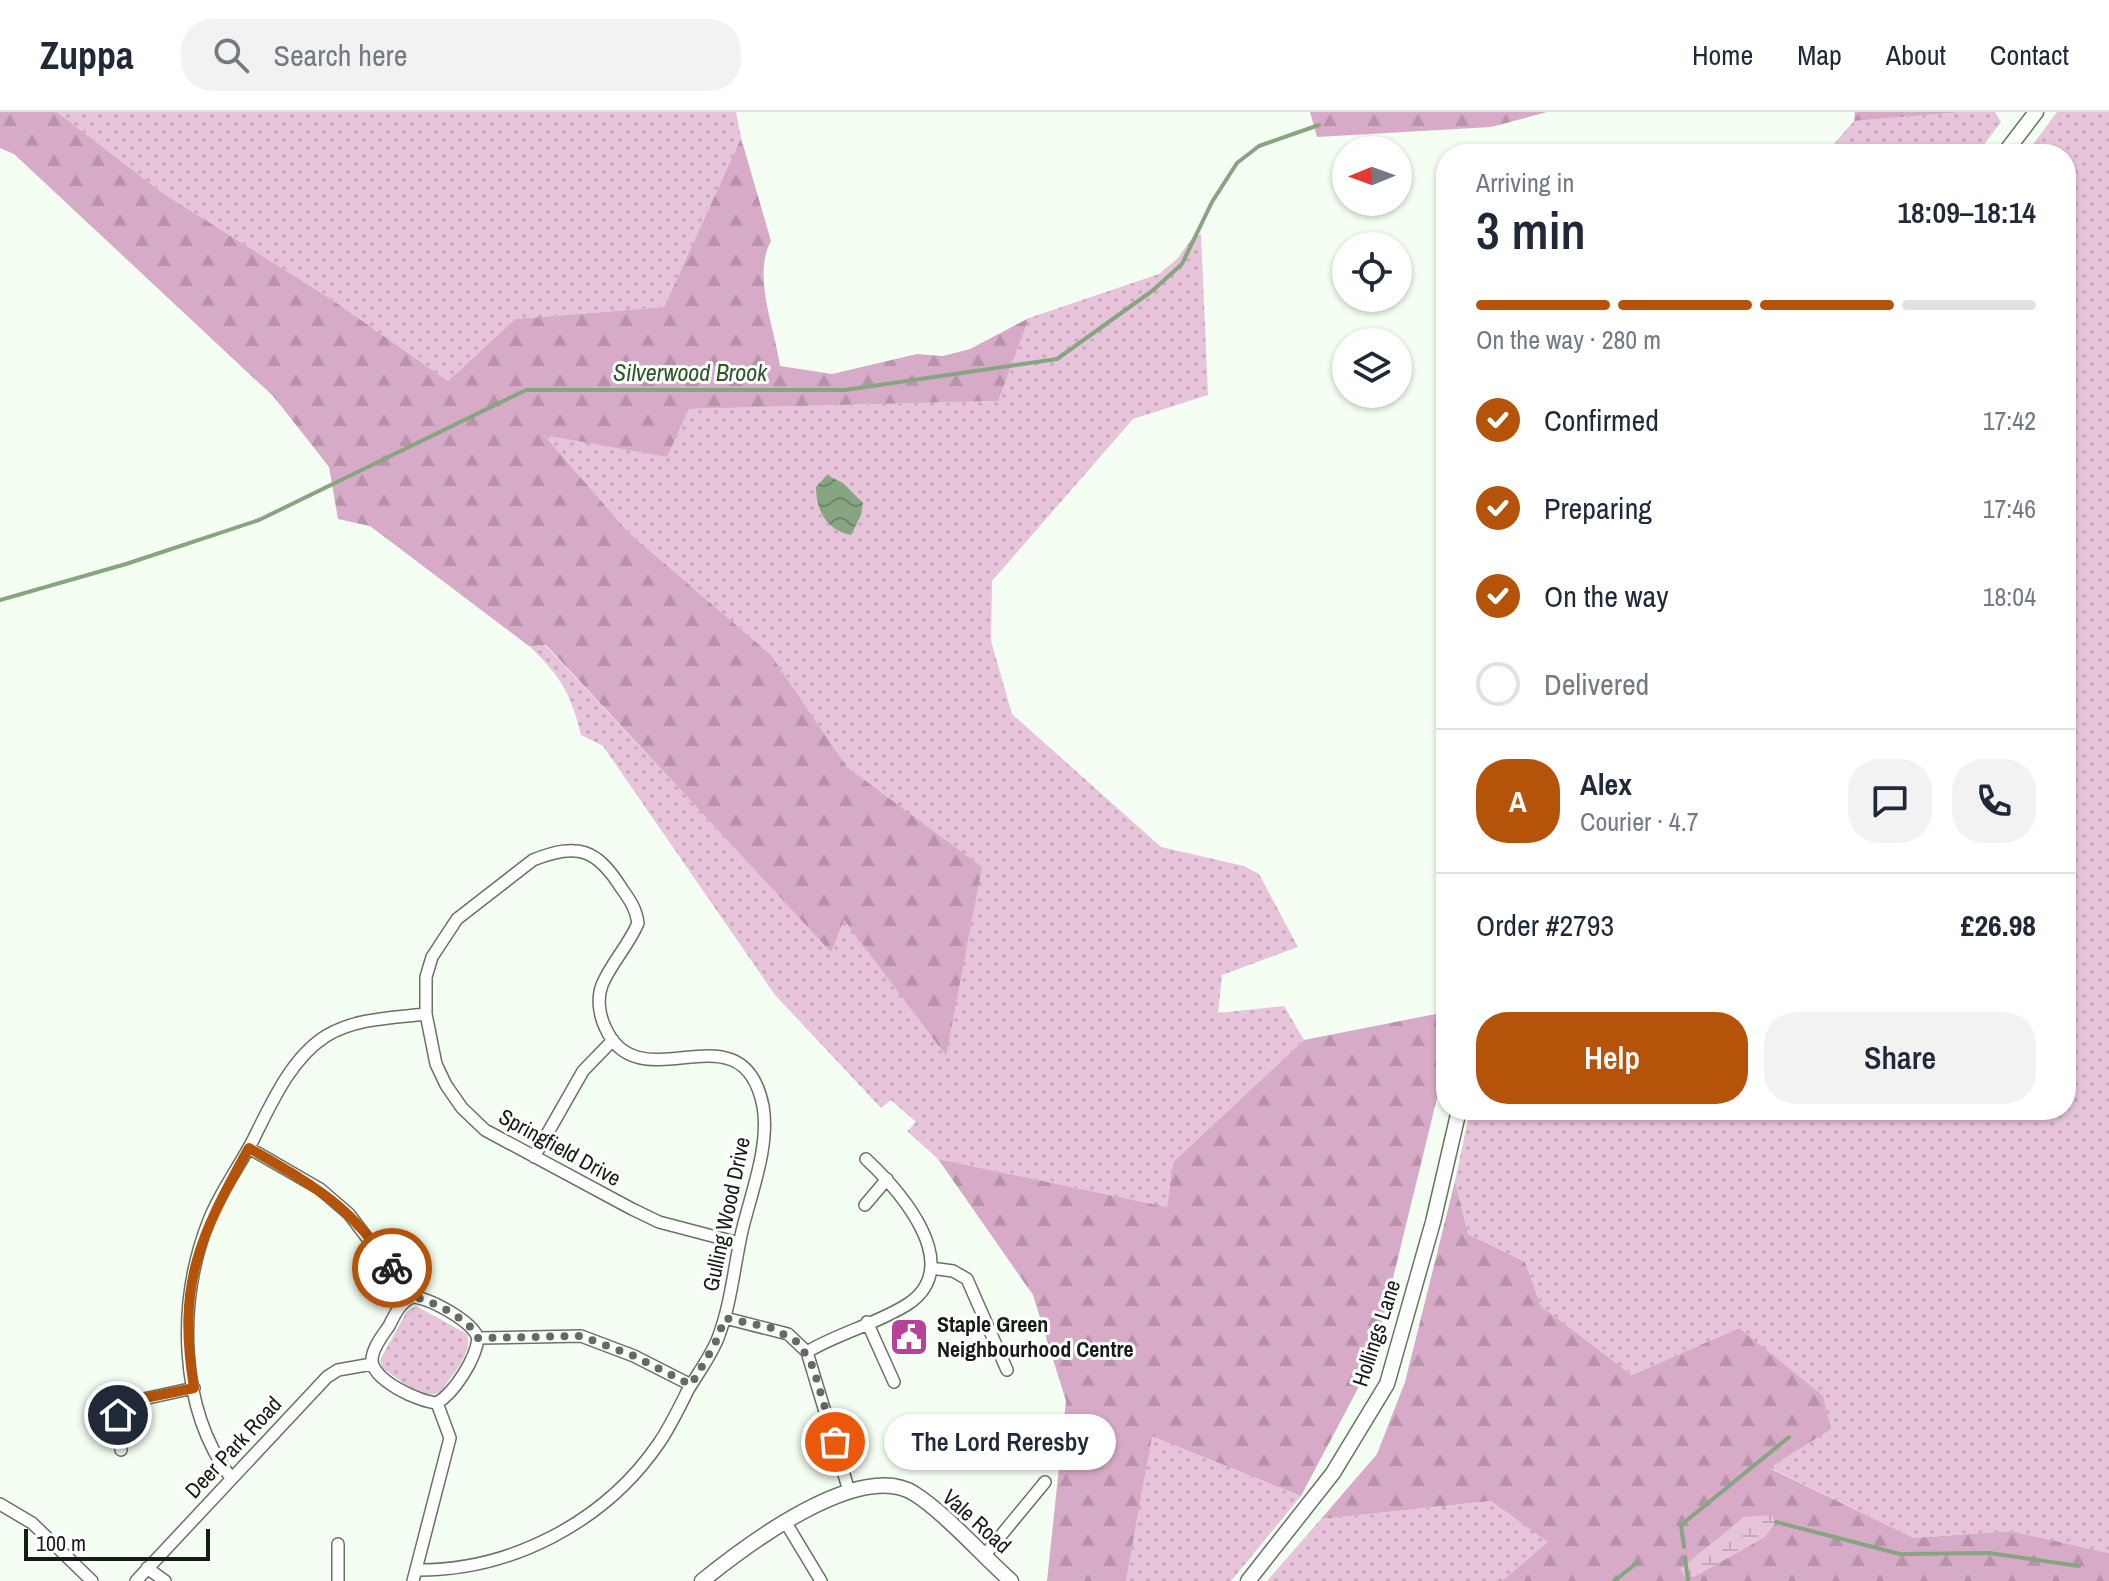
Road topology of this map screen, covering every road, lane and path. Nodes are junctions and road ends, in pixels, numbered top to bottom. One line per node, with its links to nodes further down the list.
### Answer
1 (2036, 112): 2 (street)
2 (2012, 144)
3 (426, 1014): 4 (street); 6 (street); 7 (street, Springfield Drive)
4 (613, 1040): 7 (street); 11 (street, Gulling Wood Drive)
5 (1457, 1120): 41 (street, Hollings Lane)
6 (249, 1148): 13 (street); 22 (street)
7 (534, 1157): 11 (street, Springfield Drive)
8 (866, 1159): 9 (street)
9 (887, 1179): 10 (street); 12 (street)
10 (865, 1205)
11 (739, 1243): 14 (street, Gulling Wood Drive)
12 (931, 1268): 15 (street); 19 (street)
13 (412, 1297): 16 (street); 18 (street)
14 (725, 1318): 17 (street); 21 (street, Gulling Wood Drive)
15 (867, 1322): 17 (street); 20 (street)
16 (478, 1338): 21 (street); 23 (street)
17 (807, 1352): 27 (street)
18 (372, 1364): 23 (street); 25 (street, Deer Park Road)
19 (1007, 1370)
20 (894, 1382)
21 (691, 1385): 33 (street, Gulling Wood Drive)
22 (194, 1388): 24 (street); 25 (street)
23 (437, 1403): 33 (street)
24 (121, 1450)
25 (231, 1478): 32 (street, Deer Park Road)
26 (1045, 1482): 31 (street)
27 (849, 1491): 29 (street, Vale Road); 31 (street, Vale Road)
28 (0, 1504): 34 (street)
29 (786, 1523): 38 (street, Vale Road); 39 (street)
30 (338, 1544): 37 (street)
31 (984, 1556): 40 (street, Vale Road)
32 (147, 1568): 35 (street, Deer Park Road); 36 (street)
33 (414, 1575)
34 (92, 1581)
35 (136, 1581)
36 (165, 1581)
37 (338, 1581)
38 (702, 1581)
39 (821, 1581)
40 (1011, 1581)
41 (1248, 1581)

